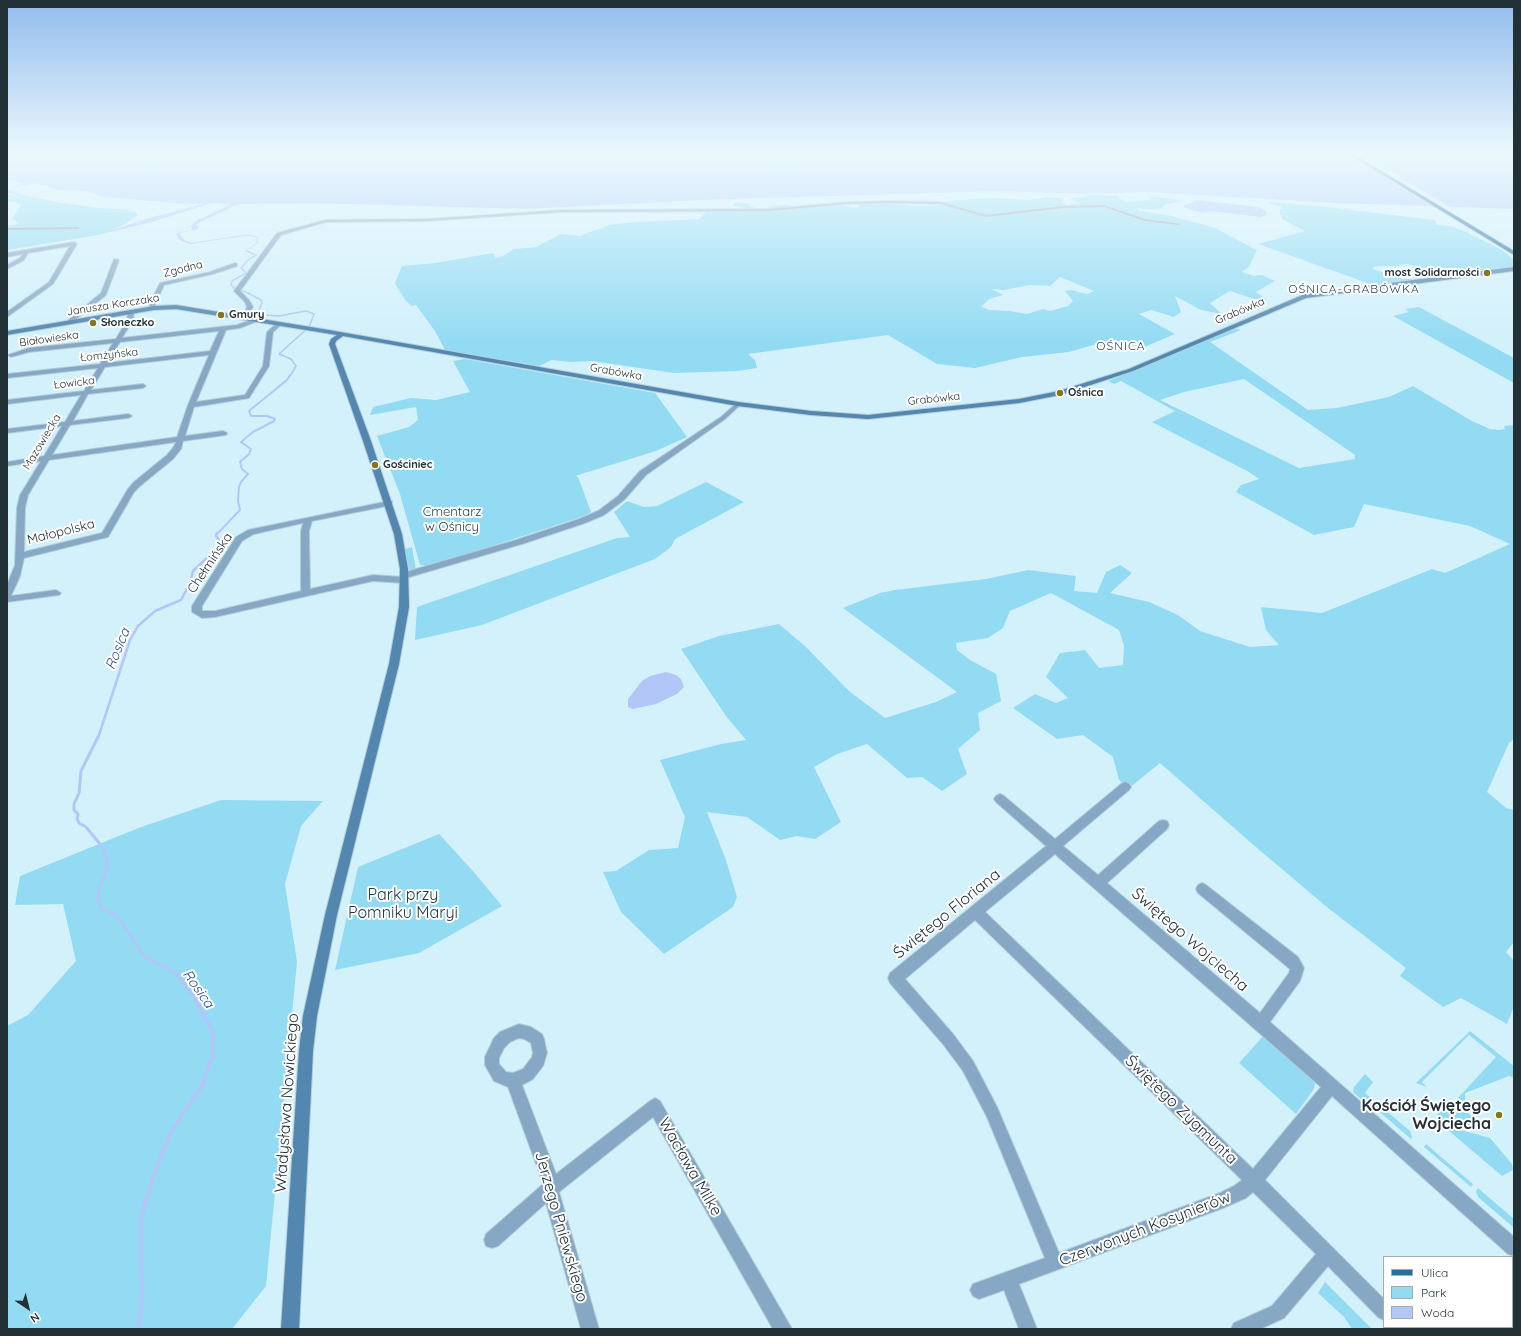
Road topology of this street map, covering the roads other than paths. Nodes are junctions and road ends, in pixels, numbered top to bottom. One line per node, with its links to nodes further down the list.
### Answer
1 (466, 217): 21 (street)
2 (1137, 217): 5 (street)
3 (1454, 217): 10 (main road)
4 (1462, 217): 8 (main road)
5 (1178, 224)
6 (78, 228): 7 (street)
7 (7, 229)
8 (1514, 249)
9 (27, 252): 11 (street); 14 (street); 20 (street)
10 (1514, 253)
11 (7, 255)
12 (116, 260): 23 (street)
13 (235, 265): 16 (street, Zgodna)
14 (7, 267)
15 (1514, 269): 36 (street, Grabówka)
16 (155, 299): 17 (street, Zgodna); 18 (street)
17 (154, 308): 18 (street, Janusza Korczaka); 21 (street, Janusza Korczaka)
18 (141, 310): 19 (street, Janusza Korczaka)
19 (131, 312): 23 (street, Janusza Korczaka); 28 (street, Mazowiecka)
20 (7, 315)
21 (240, 318): 22 (street, Janusza Korczaka)
22 (256, 320): 24 (street, Janusza Korczaka); 25 (street, Białowieska)
23 (68, 323): 26 (street, Janusza Korczaka)
24 (279, 324): 27 (street, Janusza Korczaka); 37 (street)
25 (223, 329): 28 (street, Białowieska); 29 (street, Małopolska)
26 (7, 333)
27 (341, 334): 36 (street, Grabówka); 45 (street)
28 (118, 340): 30 (street, Białowieska); 31 (street, Mazowiecka)
29 (212, 353): 31 (street, Łomżyńska); 37 (street, Małopolska)
30 (11, 355)
31 (101, 366): 32 (street, Łomżyńska); 34 (street, Mazowiecka)
32 (7, 376)
33 (143, 386): 34 (street, Łowicka)
34 (85, 393): 35 (street, Łowicka); 39 (street, Mazowiecka)
35 (7, 402)
36 (738, 404): 48 (street)
37 (191, 405): 42 (street, Małopolska)
38 (128, 416): 39 (street)
39 (66, 424): 40 (street); 43 (street, Mazowiecka)
40 (7, 431)
41 (223, 433): 42 (street)
42 (180, 439): 43 (street); 47 (street, Małopolska)
43 (44, 460): 44 (street); 47 (street, Mazowiecka)
44 (7, 464)
45 (389, 504): 46 (street, Chełmińska); 48 (street)
46 (308, 520): 50 (street); 50 (street, Chełmińska)
47 (19, 556): 51 (street, Mazowiecka)
48 (404, 578): 50 (street, Chełmińska); 72 (street, Władysława Nowickiego)
49 (56, 593): 52 (street)
50 (306, 593)
51 (7, 594)
52 (7, 599)
53 (1125, 787): 56 (street, Świętego Floriana)
54 (1000, 799): 56 (street, Świętego Wojciecha)
55 (1163, 825): 57 (street)
56 (1056, 846): 57 (street, Świętego Wojciecha); 59 (street, Świętego Floriana)
57 (1098, 883): 60 (street, Świętego Wojciecha)
58 (1202, 889): 60 (street)
59 (976, 912): 63 (street, Świętego Zygmunta); 68 (street, Świętego Floriana)
60 (1261, 1024): 62 (street, Świętego Wojciecha)
61 (513, 1080): 64 (street, Jerzego Pniewskiego)
62 (1331, 1086): 63 (street, Czerwonych Kosynierów); 66 (street, Świętego Wojciecha)
63 (1254, 1181): 67 (street, Świętego Zygmunta); 68 (street, Czerwonych Kosynierów)
64 (550, 1189): 65 (street, Wacława Milke); 73 (street, Jerzego Pniewskiego); 74 (street, Wacława Milke)
65 (492, 1240)
66 (1514, 1248)
67 (1327, 1254): 71 (street, Świętego Zygmunta); 76 (street)
68 (1055, 1263): 69 (street, Czerwonych Kosynierów)
69 (1008, 1279): 70 (street, Czerwonych Kosynierów); 75 (street)
70 (979, 1290)
71 (1383, 1309)
72 (290, 1329)
73 (590, 1329)
74 (783, 1329)
75 (1028, 1329)
76 (1240, 1329)

